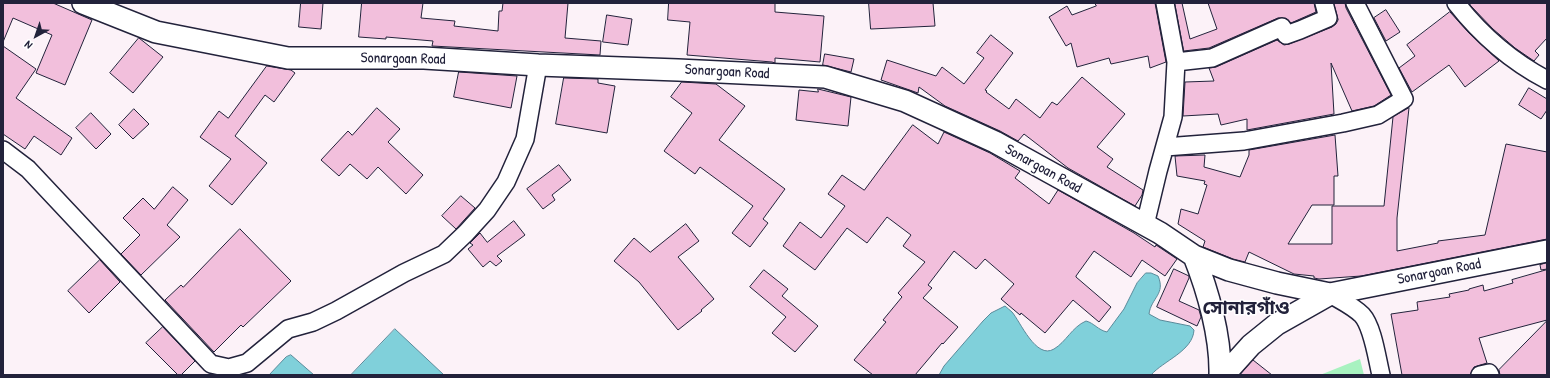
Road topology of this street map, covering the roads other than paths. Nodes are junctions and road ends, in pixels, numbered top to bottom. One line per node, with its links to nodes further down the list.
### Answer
1 (83, 3): 7 (main road, Sonargoan Road)
2 (1165, 3): 6 (street)
3 (1324, 3): 6 (street)
4 (1354, 3): 9 (street)
5 (1456, 3): 8 (street)
6 (1176, 62): 9 (street)
7 (538, 65): 10 (street); 11 (main road, Sonargoan Road)
8 (1547, 80)
9 (1165, 147): 11 (street)
10 (3, 150)
11 (1145, 225): 13 (main road, Sonargoan Road)
12 (1547, 252): 14 (main road, Sonargoan Road)
13 (1194, 256): 14 (main road, Sonargoan Road); 15 (main road)
14 (1330, 294): 16 (main road, Sonargoan Road); 17 (street)
15 (1220, 375)
16 (1224, 375)
17 (1381, 375)
18 (1480, 375): 19 (street)
19 (1490, 375)

